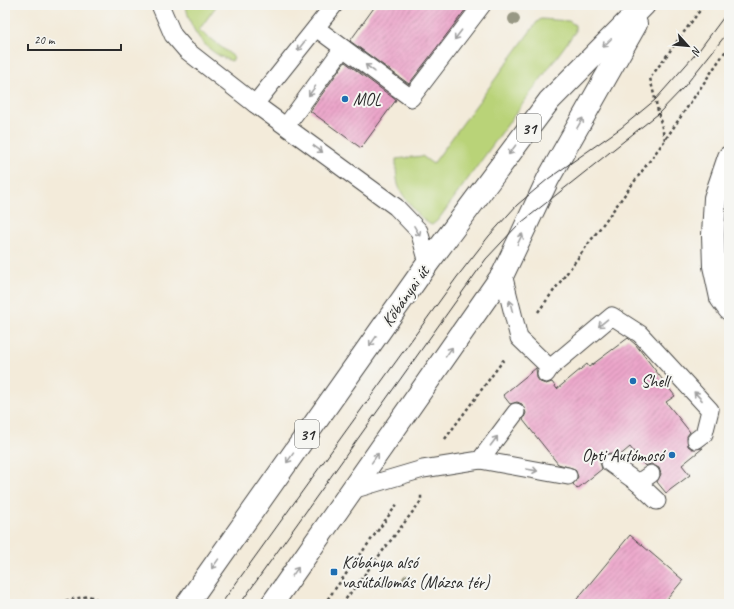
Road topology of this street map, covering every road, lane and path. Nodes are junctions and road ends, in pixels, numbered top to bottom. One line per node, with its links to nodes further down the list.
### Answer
1 (160, 5): 9 (lane)
2 (334, 5): 6 (lane)
3 (482, 5): 8 (lane, one-way to 8)
4 (645, 5): 13 (main road, Kőbányai út / 31, one-way to 13); 14 (main road, Kőbányai út / 31, one-way to 4)
5 (704, 5): 11 (path)
6 (316, 28): 8 (lane); 9 (lane, one-way to 9)
7 (729, 46): 11 (path)
8 (343, 48): 10 (lane, one-way to 10)
9 (255, 104): 10 (lane)
10 (286, 126): 13 (lane, one-way to 13)
11 (665, 140): 16 (path)
12 (729, 156): 15 (main road)
13 (428, 263): 27 (main road, Kőbányai út / 31, one-way to 27)
14 (503, 274): 16 (lane, one-way to 14); 23 (main road, Kőbányai út / 31, one-way to 14)
15 (729, 309)
16 (519, 338): 18 (lane, one-way to 16); 21 (path)
17 (516, 412): 19 (lane, one-way to 17)
18 (696, 440)
19 (480, 460): 21 (lane); 22 (lane, one-way to 22)
20 (610, 463): 24 (lane)
21 (423, 469): 23 (lane); 29 (path); 30 (path)
22 (568, 476)
23 (352, 490): 28 (main road, Kőbányai út / 31, one-way to 23)
24 (657, 501)
25 (106, 603): 26 (path)
26 (48, 604)
27 (186, 604)
28 (272, 604)
29 (324, 604)
30 (342, 604)

